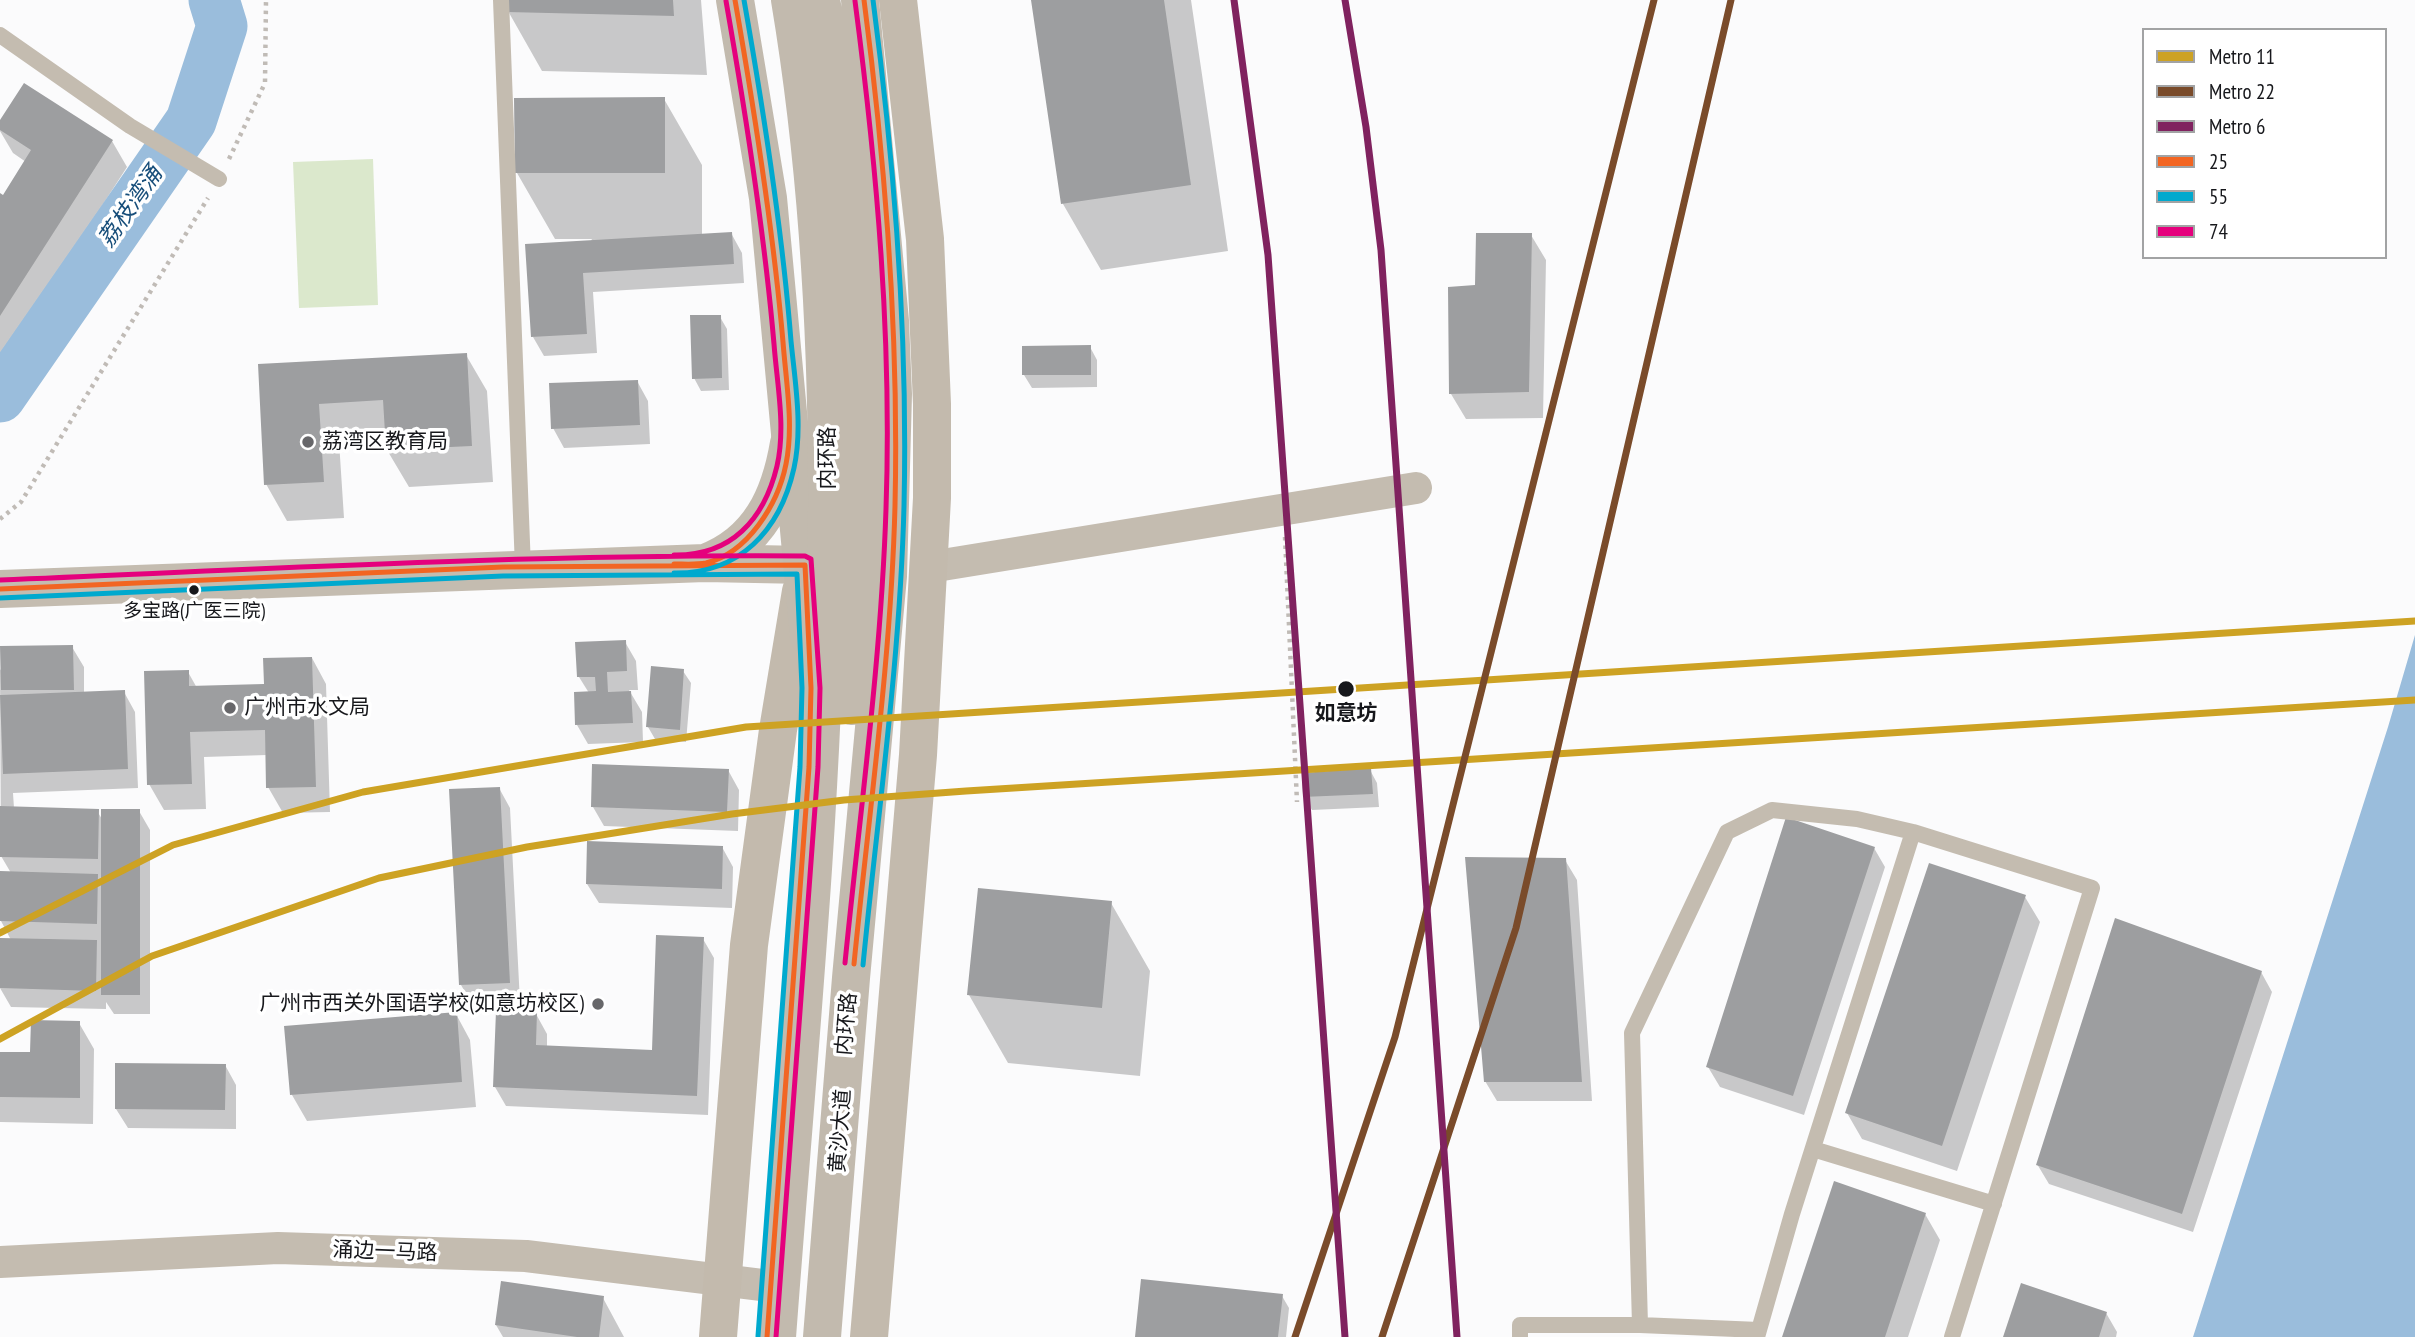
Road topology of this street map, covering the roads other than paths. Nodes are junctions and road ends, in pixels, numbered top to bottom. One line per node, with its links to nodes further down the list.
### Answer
1 (501, 0): 15 (lane)
2 (735, 0): 9 (highway)
3 (790, 0): 32 (highway, 内环路, bridge)
4 (821, 0): 20 (highway, bridge)
5 (862, 0): 10 (highway); 20 (highway, 内环路, bridge)
6 (898, 0): 10 (main road)
7 (0, 35): 8 (lane)
8 (219, 179)
9 (768, 198): 10 (highway); 11 (highway)
10 (905, 209): 16 (main road)
11 (790, 439): 13 (street); 14 (highway)
12 (1416, 488): 16 (street)
13 (705, 563): 14 (street); 15 (street)
14 (805, 565): 18 (street); 24 (main road); 27 (highway)
15 (523, 568): 17 (street)
16 (930, 568): 26 (main road)
17 (0, 589)
18 (888, 634): 25 (highway, 黄沙大道)
19 (1913, 832): 21 (lane); 22 (lane); 28 (lane)
20 (851, 978): 33 (highway, 内环路, bridge)
21 (1814, 1149): 22 (lane); 29 (lane)
22 (1994, 1204): 36 (lane)
23 (0, 1262): 24 (street, 涌边一马路)
24 (723, 1279): 27 (street, 涌边一马路); 30 (main road)
25 (830, 1280): 26 (street); 33 (highway, 黄沙大道)
26 (874, 1282): 34 (main road)
27 (770, 1286): 31 (highway)
28 (1640, 1325): 29 (lane); 35 (lane)
29 (1758, 1334)
30 (718, 1337)
31 (767, 1337)
32 (777, 1337)
33 (824, 1337)
34 (869, 1337)
35 (1520, 1337)
36 (1952, 1337)

